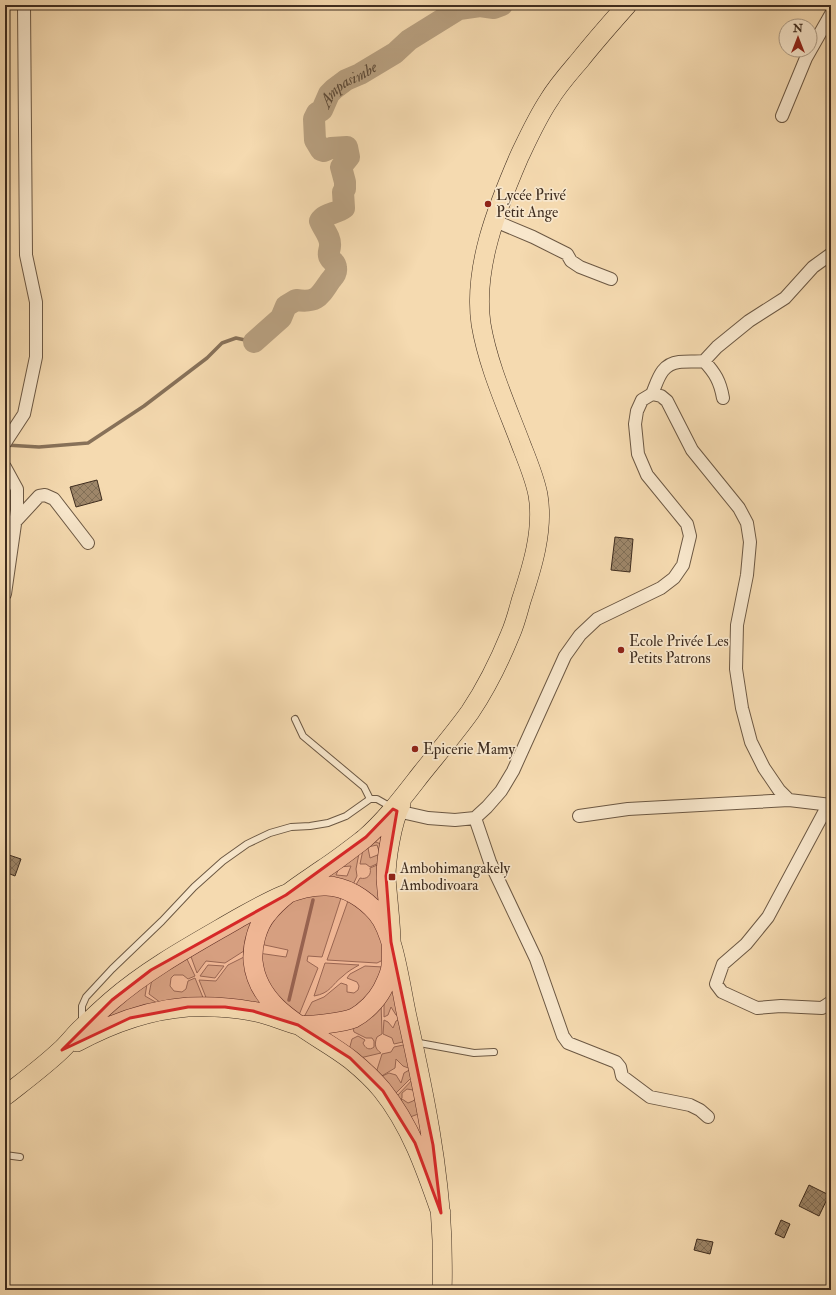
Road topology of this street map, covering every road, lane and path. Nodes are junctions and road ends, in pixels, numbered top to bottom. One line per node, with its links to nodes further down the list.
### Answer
1 (24, 5): 11 (street)
2 (627, 5): 5 (main road)
3 (831, 14): 4 (street)
4 (782, 116)
5 (495, 221): 7 (street); 20 (main road)
6 (831, 254): 8 (street)
7 (611, 279)
8 (704, 361): 9 (street); 10 (street)
9 (652, 394): 18 (street); 22 (street)
10 (723, 398)
11 (5, 444)
12 (5, 467): 13 (street)
13 (15, 522): 14 (street); 15 (street)
14 (88, 543)
15 (5, 594)
16 (295, 720): 17 (lane)
17 (370, 799): 20 (lane); 27 (lane)
18 (789, 800): 19 (street); 21 (street)
19 (830, 805): 25 (street)
20 (395, 810): 22 (street); 23 (main road); 24 (main road)
21 (579, 816)
22 (474, 818): 32 (street)
23 (286, 894): 24 (main road); 26 (main road); 27 (main road)
24 (391, 942): 26 (main road); 28 (main road)
25 (831, 1002)
26 (298, 1025): 29 (main road); 35 (main road)
27 (82, 1027): 29 (main road)
28 (413, 1041): 30 (lane); 35 (main road)
29 (62, 1050): 31 (main road)
30 (494, 1052)
31 (5, 1096)
32 (708, 1117)
33 (5, 1155): 34 (lane)
34 (20, 1156)
35 (441, 1213): 36 (main road)
36 (442, 1290)

